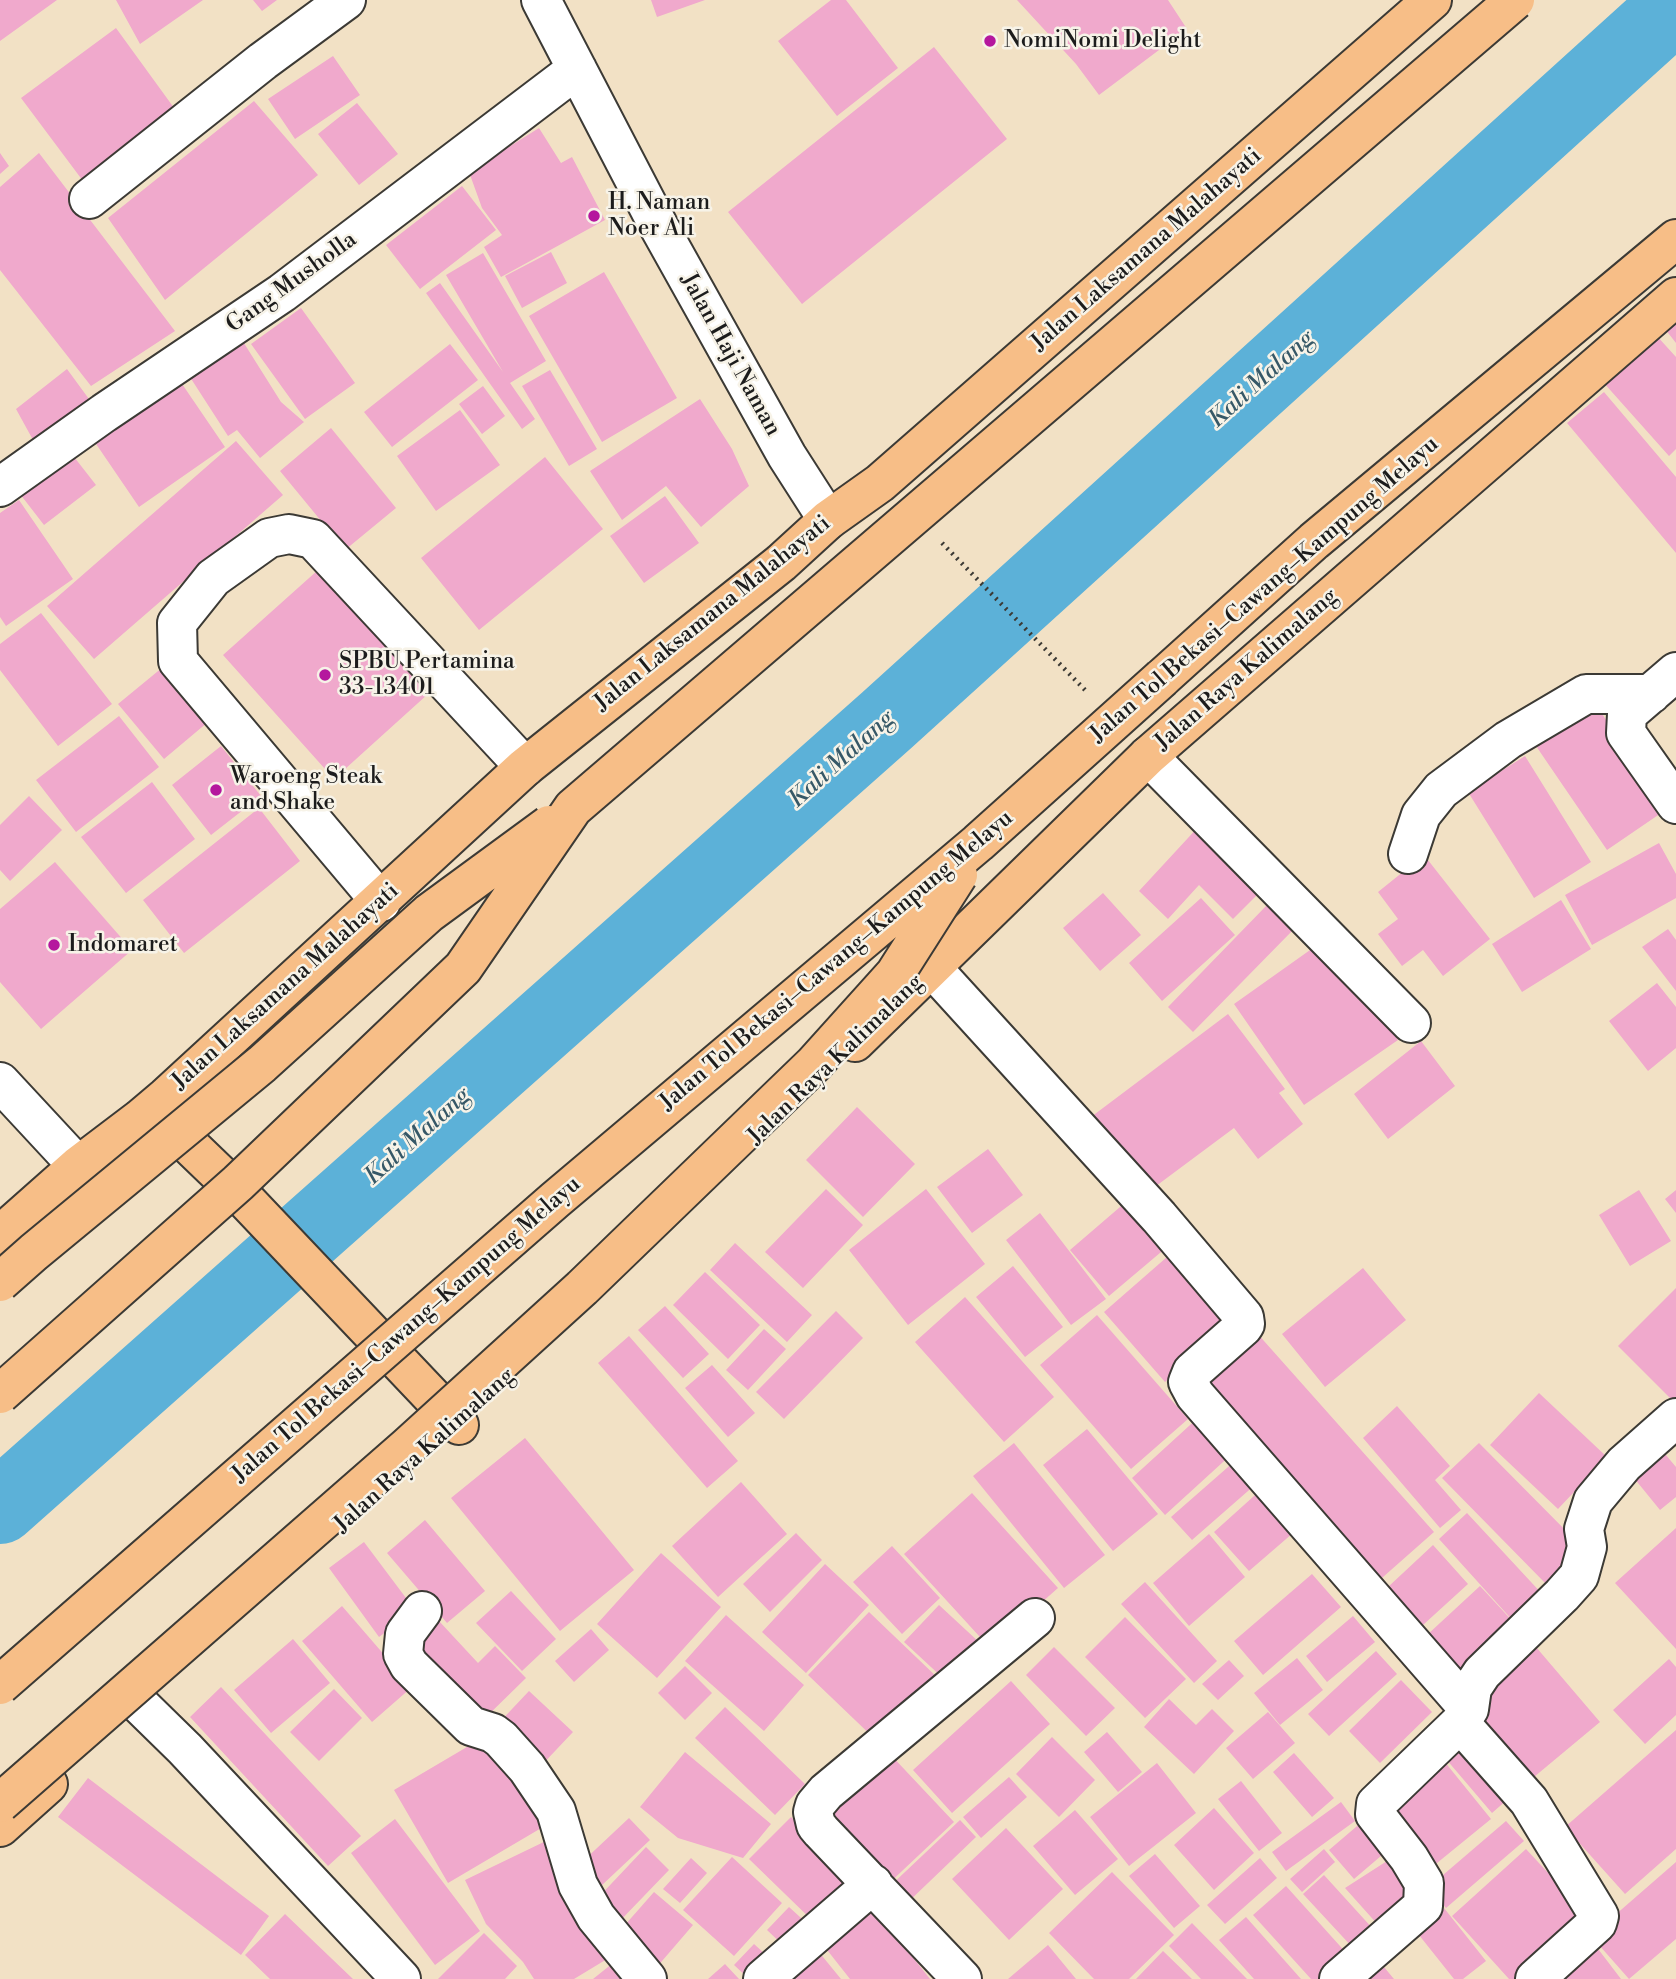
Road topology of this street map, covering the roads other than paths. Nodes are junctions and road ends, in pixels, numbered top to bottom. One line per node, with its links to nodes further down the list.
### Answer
1 (346, 0): 6 (street)
2 (541, 0): 5 (street, Jalan Haji Naman)
3 (1432, 0): 10 (main road, Jalan Laksamana Malahayati)
4 (1515, 0): 15 (main road, bridge)
5 (577, 69): 9 (street, Gang Musholla); 10 (street, Jalan Haji Naman)
6 (89, 199)
7 (1676, 239): 16 (main road, Jalan Tol Bekasi–Cawang–Kampung Melayu, bridge)
8 (1676, 297): 12 (main road, Jalan Raya Kalimalang)
9 (0, 487)
10 (828, 520): 13 (main road, Jalan Laksamana Malahayati)
11 (1664, 683): 14 (street); 17 (street)
12 (1148, 756): 19 (main road, Jalan Raya Kalimalang); 20 (street)
13 (525, 767): 18 (main road, Jalan Laksamana Malahayati); 18 (street)
14 (1676, 804)
15 (573, 808): 25 (main road, bridge); 26 (main road, bridge)
16 (978, 843): 31 (main road, Jalan Tol Bekasi–Cawang–Kampung Melayu, bridge); 34 (main road, bridge)
17 (1408, 854)
18 (381, 902): 22 (main road, Jalan Laksamana Malahayati)
19 (932, 968): 28 (main road, Jalan Raya Kalimalang); 33 (street)
20 (1410, 1023)
21 (0, 1082): 23 (street)
22 (153, 1108): 23 (main road, Jalan Laksamana Malahayati); 28 (main road)
23 (78, 1166): 24 (main road, Jalan Laksamana Malahayati)
24 (0, 1235)
25 (0, 1282)
26 (0, 1394)
27 (1676, 1418): 33 (street)
28 (459, 1425): 32 (main road, Jalan Raya Kalimalang)
29 (422, 1611): 38 (street)
30 (1035, 1618): 36 (street)
31 (0, 1685)
32 (138, 1703): 35 (main road, Jalan Raya Kalimalang); 37 (street)
33 (1465, 1716): 41 (street); 42 (street)
34 (0, 1803)
35 (0, 1827)
36 (873, 1884): 39 (street); 40 (street)
37 (401, 1979)
38 (647, 1979)
39 (762, 1979)
40 (962, 1979)
41 (1339, 1979)
42 (1535, 1979)

